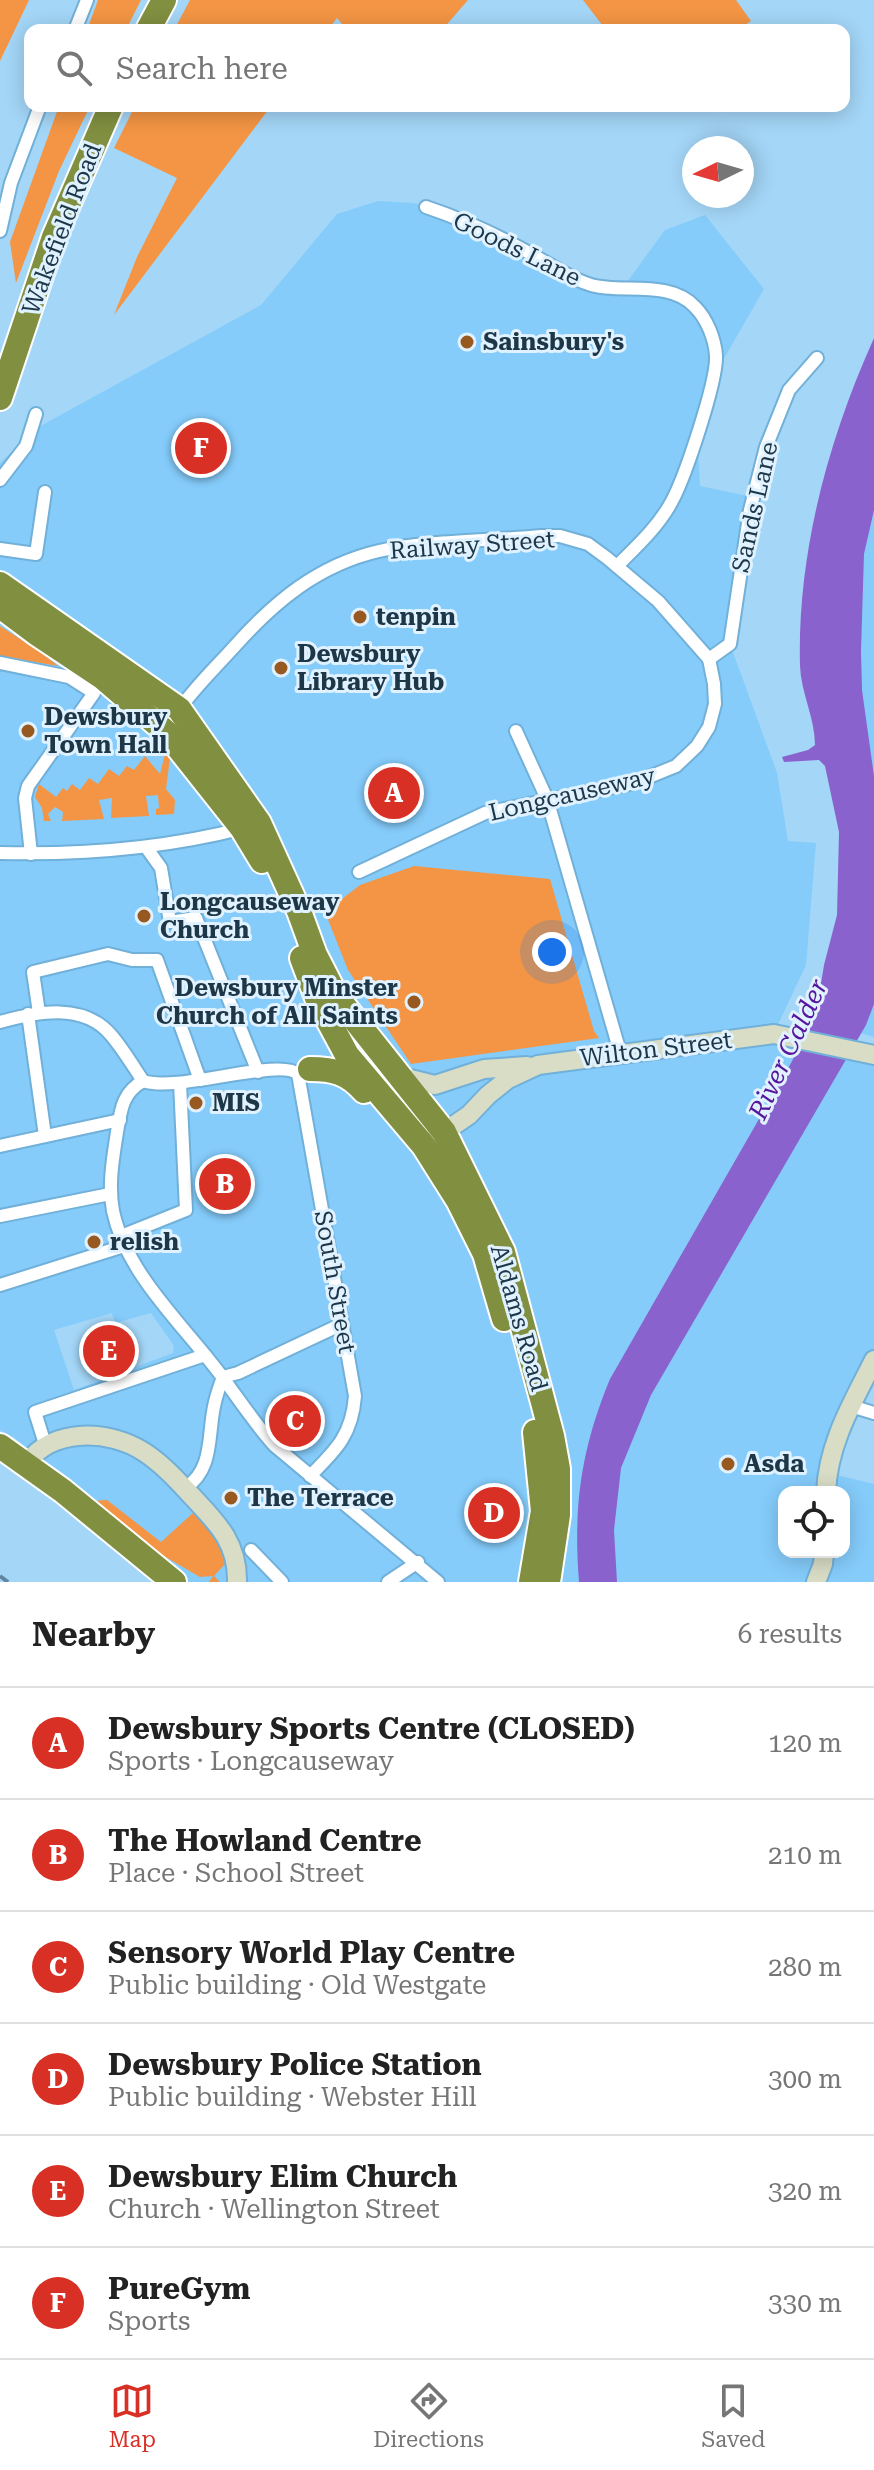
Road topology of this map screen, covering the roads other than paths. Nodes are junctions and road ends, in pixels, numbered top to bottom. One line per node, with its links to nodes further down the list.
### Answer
1 (87, 0): 3 (street)
2 (164, 0): 4 (highway)
3 (77, 24)
4 (151, 24)
5 (37, 112): 7 (street)
6 (108, 112): 11 (highway, Wakefield Road)
7 (6, 182): 9 (street)
8 (426, 207): 16 (street, Goods Lane)
9 (0, 231)
10 (817, 358): 19 (street, Sands Lane)
11 (0, 397)
12 (36, 414): 13 (street)
13 (0, 480)
14 (45, 492): 15 (street)
15 (0, 549)
16 (617, 566): 19 (street, Railway Street); 21 (street, Railway Street)
17 (0, 584): 21 (highway)
18 (0, 606): 23 (highway)
19 (709, 659): 24 (street, Longcauseway)
20 (0, 663): 28 (street)
21 (179, 709): 23 (street, Railway Street); 25 (highway)
22 (516, 731): 24 (street)
23 (166, 732): 25 (highway)
24 (547, 799): 29 (street, Longcauseway); 33 (street)
25 (250, 826): 26 (street); 30 (highway); 35 (highway)
26 (146, 847): 28 (street); 37 (street)
27 (0, 853): 28 (street)
28 (31, 854)
29 (359, 872)
30 (336, 996): 35 (highway); 39 (highway)
31 (34, 1014): 32 (street); 40 (street); 41 (street); 45 (street)
32 (0, 1022)
33 (620, 1052): 34 (main road, Wilton Street); 36 (main road, Wilton Street)
34 (868, 1053)
35 (347, 1055): 38 (street); 43 (highway)
36 (538, 1065): 39 (main road, Wilton Street); 46 (main road, Wilton Street)
37 (258, 1072): 38 (street); 40 (street)
38 (304, 1072): 43 (highway); 52 (street, South Street)
39 (398, 1076): 46 (highway)
40 (200, 1080): 42 (street)
41 (143, 1081): 42 (street); 44 (street)
42 (180, 1083): 50 (street)
43 (400, 1118): 46 (highway)
44 (120, 1120): 45 (street); 48 (street)
45 (45, 1136): 47 (street)
46 (434, 1139): 65 (highway, Aldams Road)
47 (0, 1146)
48 (110, 1194): 49 (street); 50 (street)
49 (0, 1216)
50 (122, 1241): 51 (street); 53 (street)
51 (0, 1285)
52 (342, 1324): 55 (street); 62 (street, South Street)
53 (205, 1355): 55 (street); 58 (street)
54 (874, 1360): 56 (main road)
55 (223, 1377): 61 (street); 62 (street)
56 (851, 1406): 57 (street); 63 (main road)
57 (874, 1413)
58 (45, 1444): 60 (main road); 64 (main road)
59 (0, 1446): 60 (highway)
60 (27, 1463): 70 (highway)
61 (205, 1466): 64 (street); 66 (street)
62 (310, 1476): 69 (street)
63 (826, 1486)
64 (185, 1488): 66 (main road)
65 (551, 1513): 75 (highway); 76 (highway)
66 (211, 1515): 71 (main road)
67 (251, 1550): 72 (street)
68 (824, 1558): 77 (main road)
69 (418, 1562): 73 (street); 74 (street)
70 (174, 1582)
71 (237, 1582)
72 (282, 1582)
73 (388, 1582)
74 (438, 1582)
75 (531, 1582)
76 (548, 1582)
77 (816, 1582)

